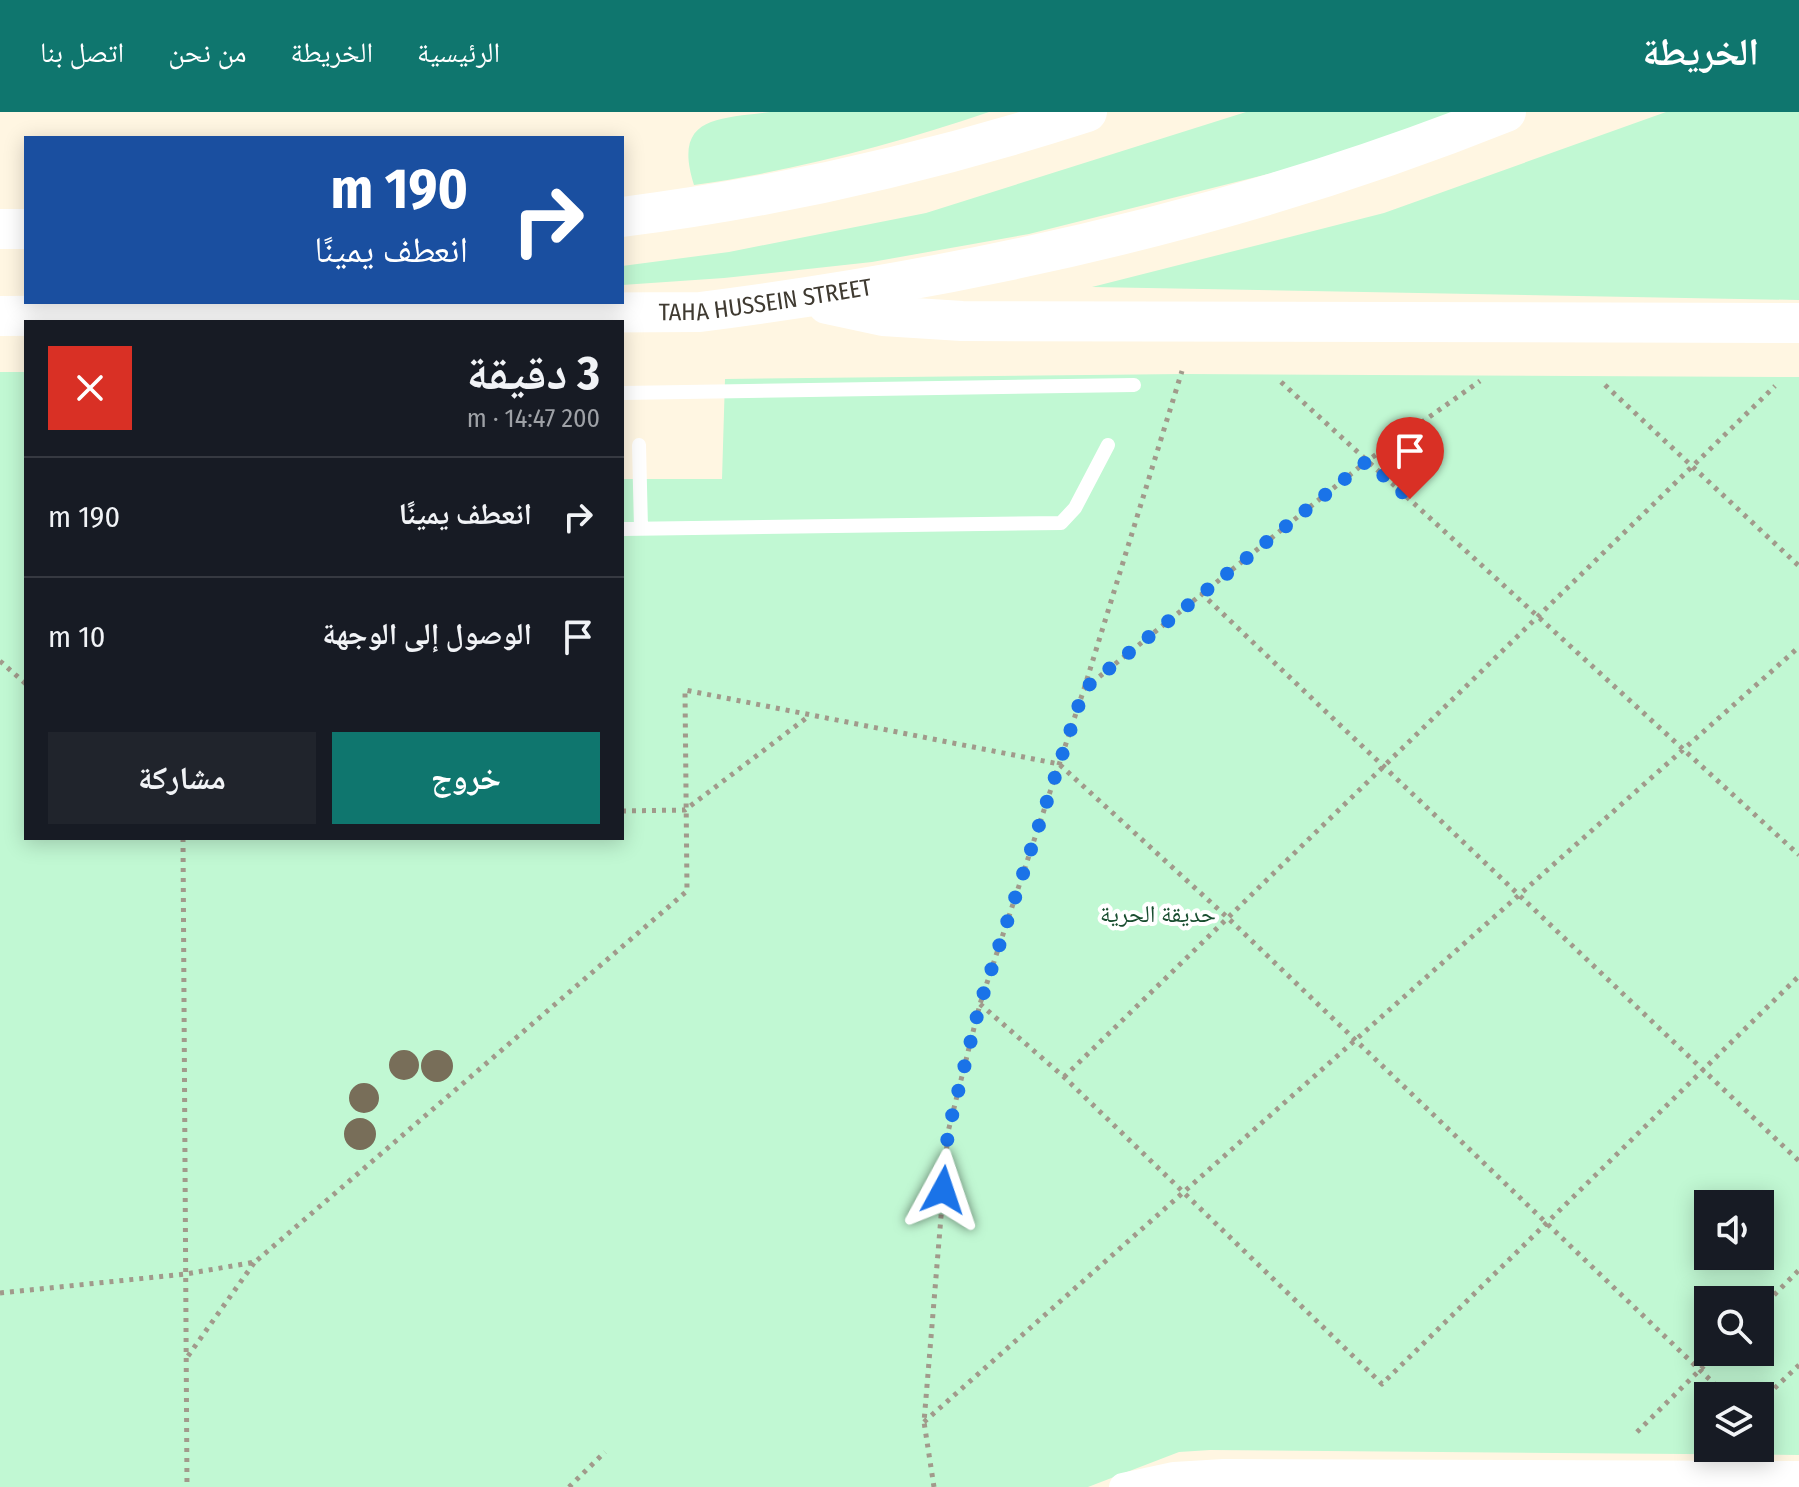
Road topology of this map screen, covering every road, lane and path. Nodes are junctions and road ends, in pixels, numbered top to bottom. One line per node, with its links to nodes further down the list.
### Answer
1 (1087, 112): 3 (main road)
2 (1506, 112): 6 (main road, TAHA HUSSEIN STREET)
3 (624, 217)
4 (0, 229): 5 (main road)
5 (24, 229)
6 (808, 298): 7 (main road, TAHA HUSSEIN STREET); 8 (main road)
7 (0, 316)
8 (1799, 323)
9 (1182, 371): 28 (path)
10 (1480, 381): 18 (path)
11 (1281, 382): 18 (path)
12 (1134, 385): 15 (lane)
13 (1605, 385): 19 (path)
14 (1775, 386): 19 (path)
15 (624, 393)
16 (639, 445): 20 (lane)
17 (1108, 445): 20 (lane)
18 (1367, 461): 23 (path); 24 (path)
19 (1692, 466): 22 (path); 24 (path)
20 (641, 528): 21 (lane)
21 (624, 529)
22 (1799, 566)
23 (1201, 593): 28 (path); 32 (path)
24 (1539, 615): 30 (path); 32 (path)
25 (1799, 647): 30 (path)
26 (0, 661): 27 (path)
27 (24, 682)
28 (1084, 689): 31 (path)
29 (810, 716): 31 (path); 33 (path); 33 (path)
30 (1684, 749): 36 (path); 37 (path)
31 (1059, 764): 38 (path); 40 (path)
32 (1383, 766): 37 (path); 38 (path)
33 (685, 810): 34 (path); 47 (path)
34 (624, 811)
35 (183, 840): 49 (path)
36 (1799, 855)
37 (1519, 895): 41 (path); 42 (path)
38 (1228, 918): 41 (path); 43 (path)
39 (1799, 976): 42 (path)
40 (980, 1004): 43 (path); 58 (path)
41 (1355, 1040): 45 (path); 46 (path)
42 (1703, 1070): 44 (path); 46 (path)
43 (1064, 1077): 45 (path)
44 (1799, 1161)
45 (1184, 1192): 46 (path); 58 (path)
46 (1547, 1223): 55 (path)
47 (255, 1262): 49 (path); 52 (path)
48 (1799, 1270): 51 (path)
49 (186, 1274): 50 (path); 52 (path)
50 (0, 1293)
51 (1774, 1295)
52 (187, 1358): 63 (path)
53 (1799, 1365): 57 (path)
54 (1704, 1366): 55 (path)
55 (1700, 1370): 56 (path); 59 (path)
56 (1712, 1382)
57 (1774, 1389)
58 (924, 1422): 65 (path)
59 (1637, 1432)
60 (605, 1452): 64 (path)
61 (1799, 1475): 62 (street)
62 (1501, 1480): 66 (street)
63 (187, 1487)
64 (569, 1487)
65 (934, 1487)
66 (1123, 1487)

